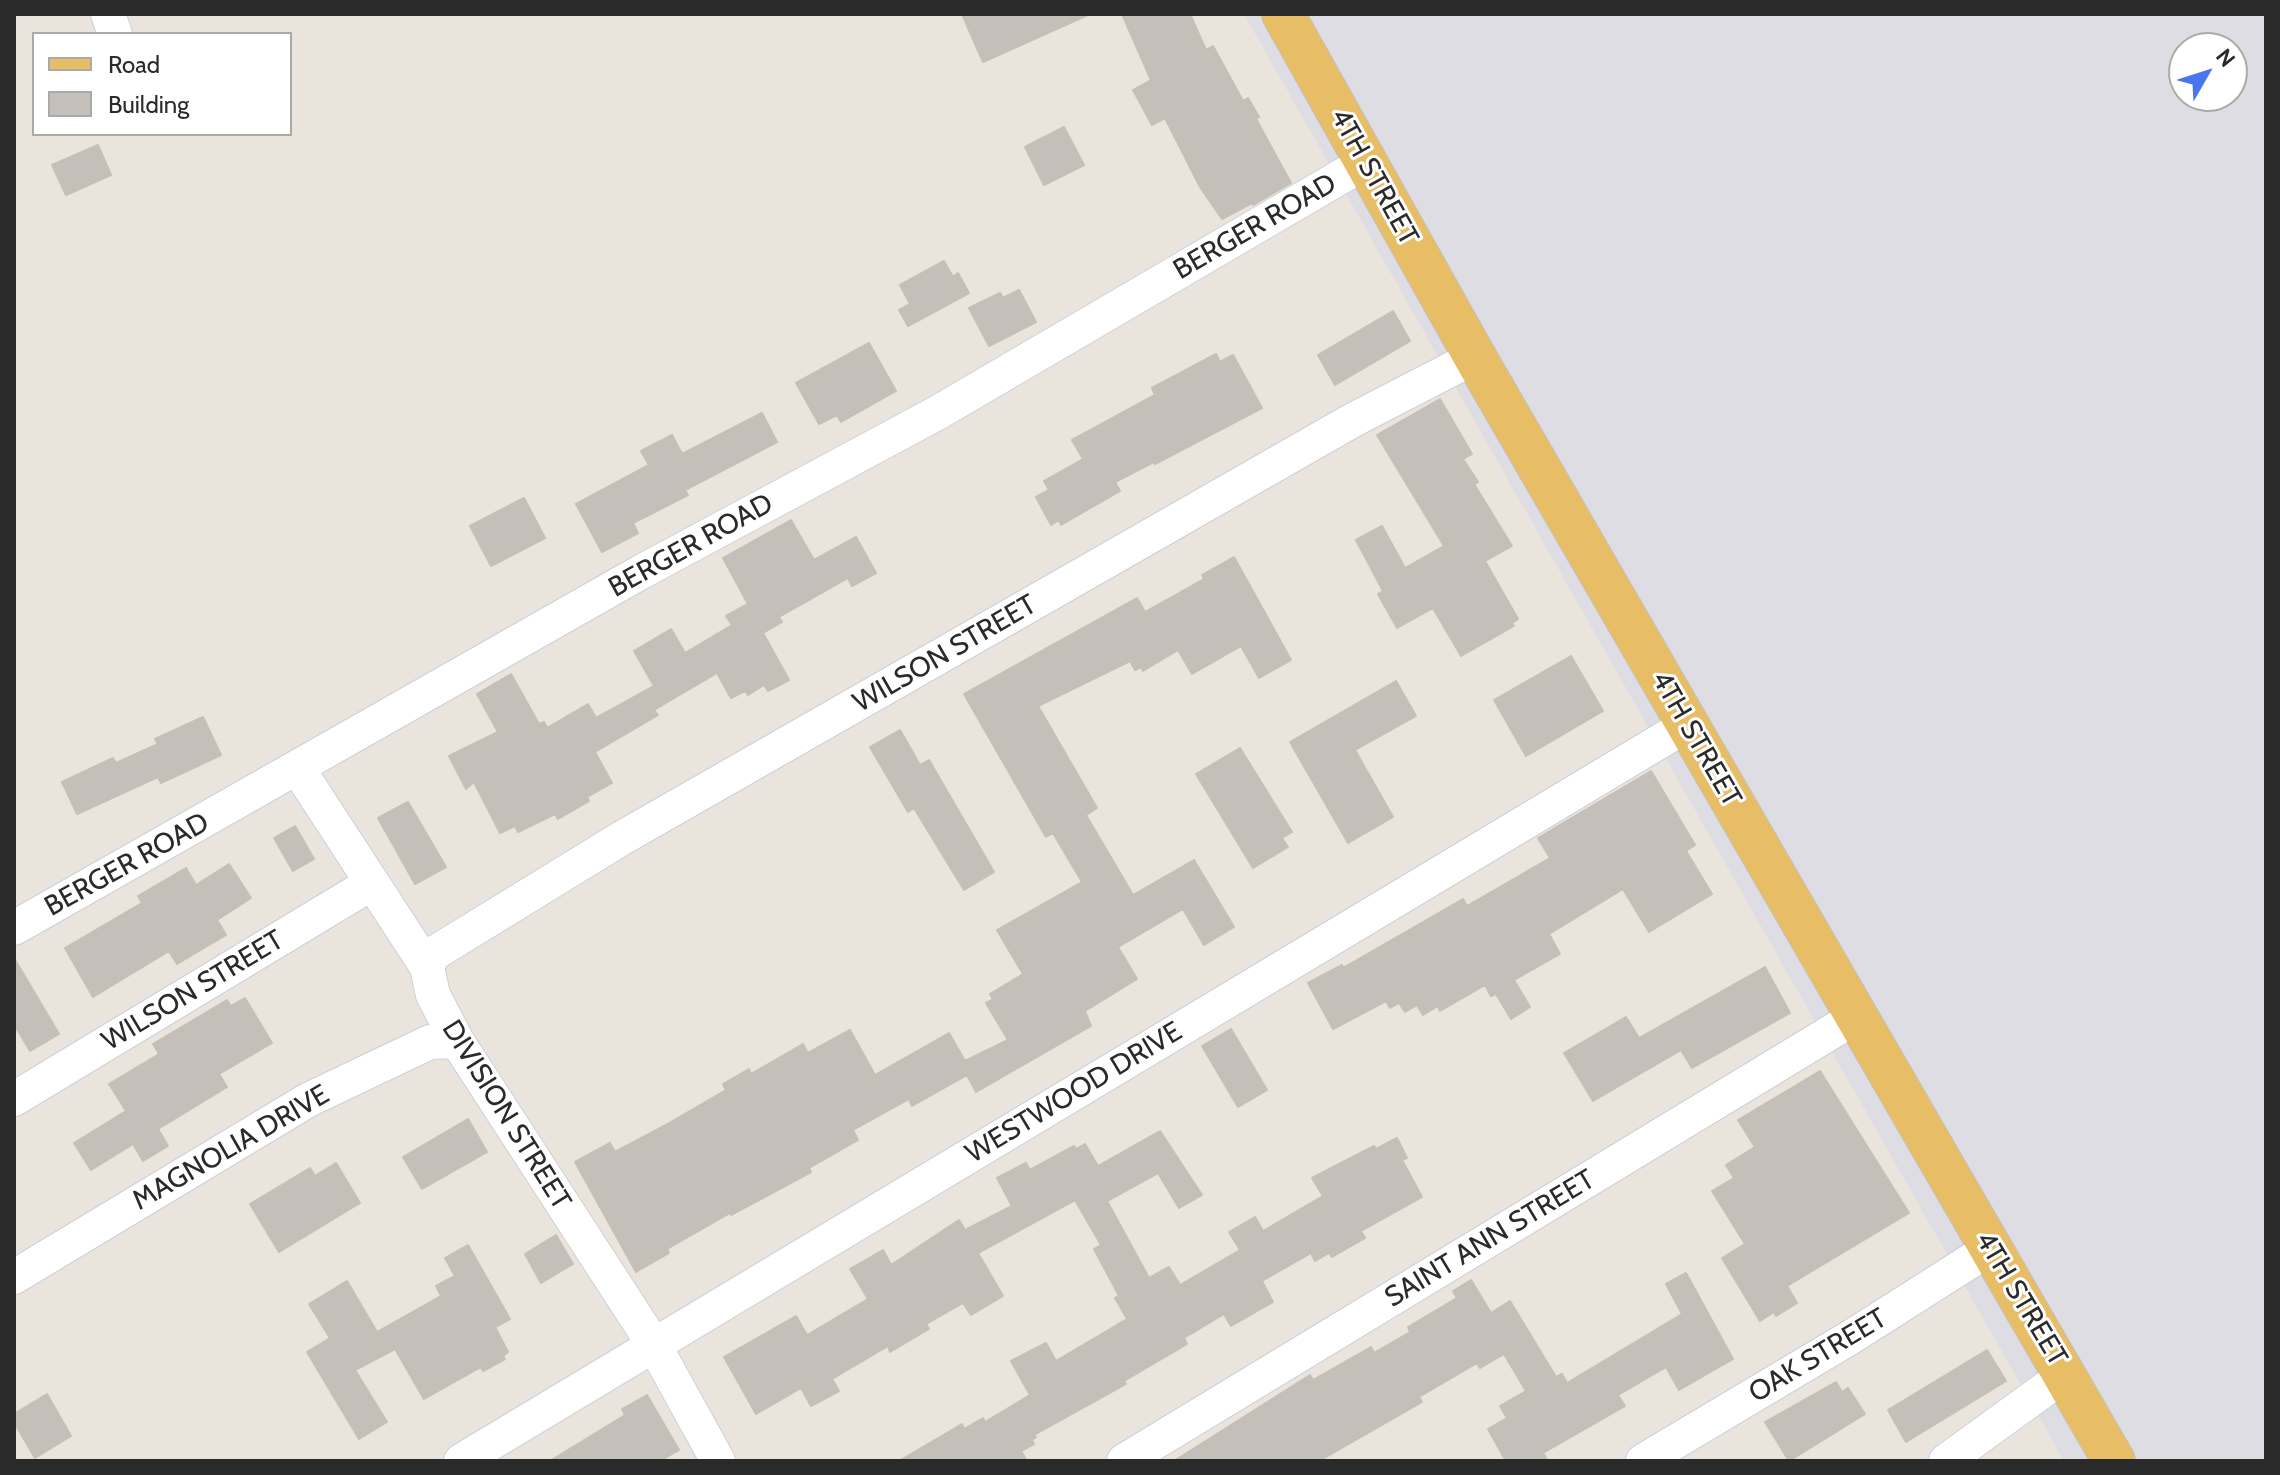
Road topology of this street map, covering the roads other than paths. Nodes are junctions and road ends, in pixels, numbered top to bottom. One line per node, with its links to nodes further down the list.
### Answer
1 (1283, 14): 2 (main road, 4TH STREET)
2 (1366, 162): 3 (main road, 4TH STREET); 5 (street, BERGER ROAD)
3 (1475, 357): 4 (main road, 4TH STREET); 8 (street, WILSON STREET)
4 (1687, 725): 9 (main road, 4TH STREET); 14 (street, WESTWOOD DRIVE)
5 (298, 769): 6 (street, DIVISION STREET); 7 (street, BERGER ROAD)
6 (372, 883): 8 (street, DIVISION STREET); 11 (street, WILSON STREET)
7 (14, 928)
8 (427, 967): 10 (street, DIVISION STREET)
9 (1856, 1017): 12 (main road, 4TH STREET); 18 (street, SAINT ANN STREET)
10 (457, 1041): 13 (street, MAGNOLIA DRIVE); 14 (street, DIVISION STREET)
11 (14, 1099)
12 (1991, 1248): 15 (main road, 4TH STREET); 19 (street, OAK STREET)
13 (14, 1277)
14 (654, 1345): 16 (street, WESTWOOD DRIVE); 17 (street, DIVISION STREET)
15 (2066, 1374): 20 (street); 21 (main road, 4TH STREET)
16 (461, 1461)
17 (718, 1461)
18 (1124, 1461)
19 (1643, 1461)
20 (1946, 1461)
21 (2114, 1461)

